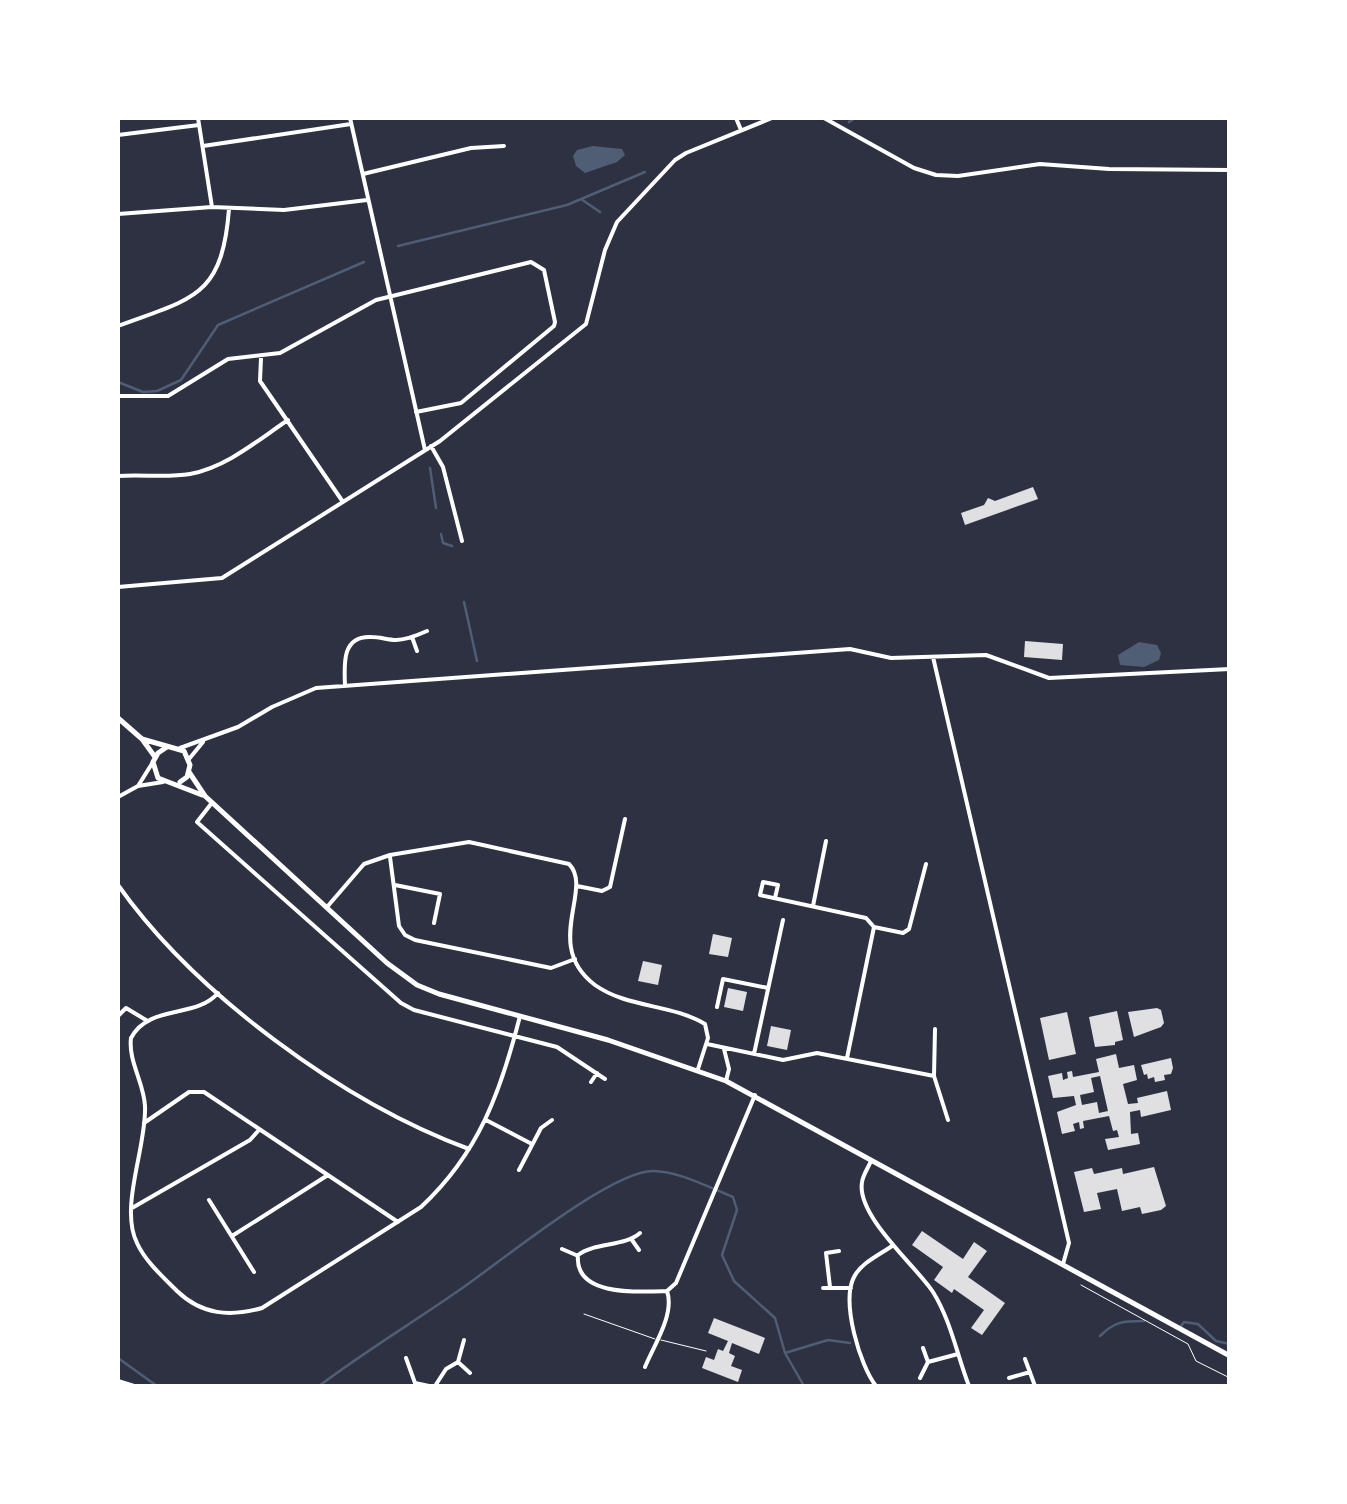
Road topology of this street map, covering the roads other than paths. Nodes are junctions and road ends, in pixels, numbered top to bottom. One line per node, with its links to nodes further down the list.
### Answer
1 (736, 118): 6 (street)
2 (772, 118): 6 (street)
3 (824, 118): 10 (street)
4 (198, 121): 7 (street); 8 (street)
5 (350, 121): 8 (street); 11 (street)
6 (741, 130): 22 (street)
7 (118, 135)
8 (203, 146): 13 (street)
9 (504, 146): 11 (street)
10 (1230, 170)
11 (363, 174): 12 (street)
12 (368, 200): 14 (street); 16 (street)
13 (212, 207): 14 (street); 15 (street)
14 (229, 209): 17 (street)
15 (118, 214)
16 (389, 296): 18 (street); 20 (street); 20 (street)
17 (118, 326)
18 (262, 357): 19 (street); 21 (street)
19 (118, 396)
20 (416, 412): 23 (street)
21 (288, 420): 24 (street); 25 (street)
22 (431, 446): 23 (street); 26 (street)
23 (424, 450): 25 (street)
24 (118, 476)
25 (343, 502): 27 (street)
26 (462, 541)
27 (118, 588)
28 (428, 631): 29 (street)
29 (412, 636): 30 (street); 33 (street)
30 (416, 651)
31 (933, 657): 32 (street); 33 (street); 105 (street)
32 (1230, 669)
33 (346, 685): 36 (street)
34 (118, 718): 35 (main road)
35 (142, 739): 37 (main road); 40 (main road)
36 (204, 742): 38 (street); 39 (street)
37 (167, 747): 38 (main road); 40 (main road)
38 (180, 748): 39 (main road)
39 (189, 759): 41 (main road)
40 (154, 760): 42 (main road); 44 (street)
41 (190, 772): 43 (main road); 45 (main road)
42 (163, 782): 43 (main road); 44 (street)
43 (178, 783): 45 (main road)
44 (138, 786): 46 (street)
45 (205, 796): 47 (main road)
46 (118, 797)
47 (210, 805): 58 (main road); 71 (street)
48 (626, 819): 54 (street)
49 (826, 841): 57 (street)
50 (390, 856): 53 (street); 54 (street); 58 (street)
51 (926, 864): 62 (street)
52 (118, 885): 65 (street)
53 (395, 885): 61 (street); 63 (street)
54 (577, 886): 63 (street)
55 (775, 898): 56 (street)
56 (788, 901): 57 (street); 59 (street)
57 (812, 906): 62 (street)
58 (326, 908): 68 (main road)
59 (785, 911)
60 (783, 920): 64 (street)
61 (434, 923)
62 (874, 927): 75 (street)
63 (574, 959): 72 (street)
64 (768, 988): 66 (street); 74 (street)
65 (218, 993): 69 (street); 89 (street)
66 (718, 1007)
67 (118, 1016): 69 (street)
68 (520, 1016): 71 (street); 76 (main road)
69 (147, 1021): 86 (street)
70 (935, 1029): 78 (street)
71 (515, 1036): 77 (street); 83 (street)
72 (706, 1044): 73 (street); 76 (street)
73 (724, 1049): 74 (street); 81 (street)
74 (754, 1054): 75 (street)
75 (847, 1058): 78 (street)
76 (698, 1070): 81 (main road)
77 (597, 1074): 79 (street); 80 (street)
78 (934, 1076): 85 (street)
79 (604, 1078)
80 (591, 1082)
81 (726, 1082): 82 (main road)
82 (755, 1095): 90 (main road); 111 (street)
83 (486, 1120): 88 (street); 89 (street)
84 (552, 1120): 88 (street)
85 (948, 1120)
86 (144, 1123): 87 (street); 94 (street)
87 (259, 1130): 92 (street); 94 (street)
88 (532, 1144): 91 (street)
89 (469, 1149): 95 (street)
90 (871, 1161): 99 (street); 105 (main road)
91 (520, 1170)
92 (328, 1176): 95 (street); 97 (street)
93 (210, 1200): 97 (street)
94 (132, 1208): 95 (street)
95 (398, 1222)
96 (640, 1232): 98 (street)
97 (232, 1236): 106 (street)
98 (632, 1240): 101 (street); 103 (street)
99 (892, 1246): 110 (street); 117 (street)
100 (562, 1249): 103 (street)
101 (639, 1250)
102 (838, 1252): 108 (street)
103 (578, 1256): 111 (street)
104 (256, 1262): 106 (street)
105 (1063, 1264): 118 (main road)
106 (250, 1266): 107 (street)
107 (254, 1272)
108 (830, 1287): 109 (street); 110 (street)
109 (822, 1288)
110 (850, 1288): 131 (street)
111 (667, 1291): 113 (street)
112 (584, 1314): 113 (lane)
113 (657, 1339): 116 (lane); 123 (street)
114 (464, 1340): 121 (street)
115 (923, 1348): 122 (street)
116 (706, 1351)
117 (958, 1354): 122 (street); 132 (street)
118 (1230, 1356)
119 (406, 1358): 130 (street)
120 (1025, 1359): 124 (street)
121 (458, 1362): 125 (street); 130 (street)
122 (928, 1362): 126 (street)
123 (645, 1367)
124 (1030, 1372): 127 (street); 133 (street)
125 (470, 1373)
126 (920, 1378)
127 (1009, 1378)
128 (118, 1381): 129 (street)
129 (134, 1386)
130 (432, 1386)
131 (876, 1386)
132 (969, 1386)
133 (1035, 1386)

